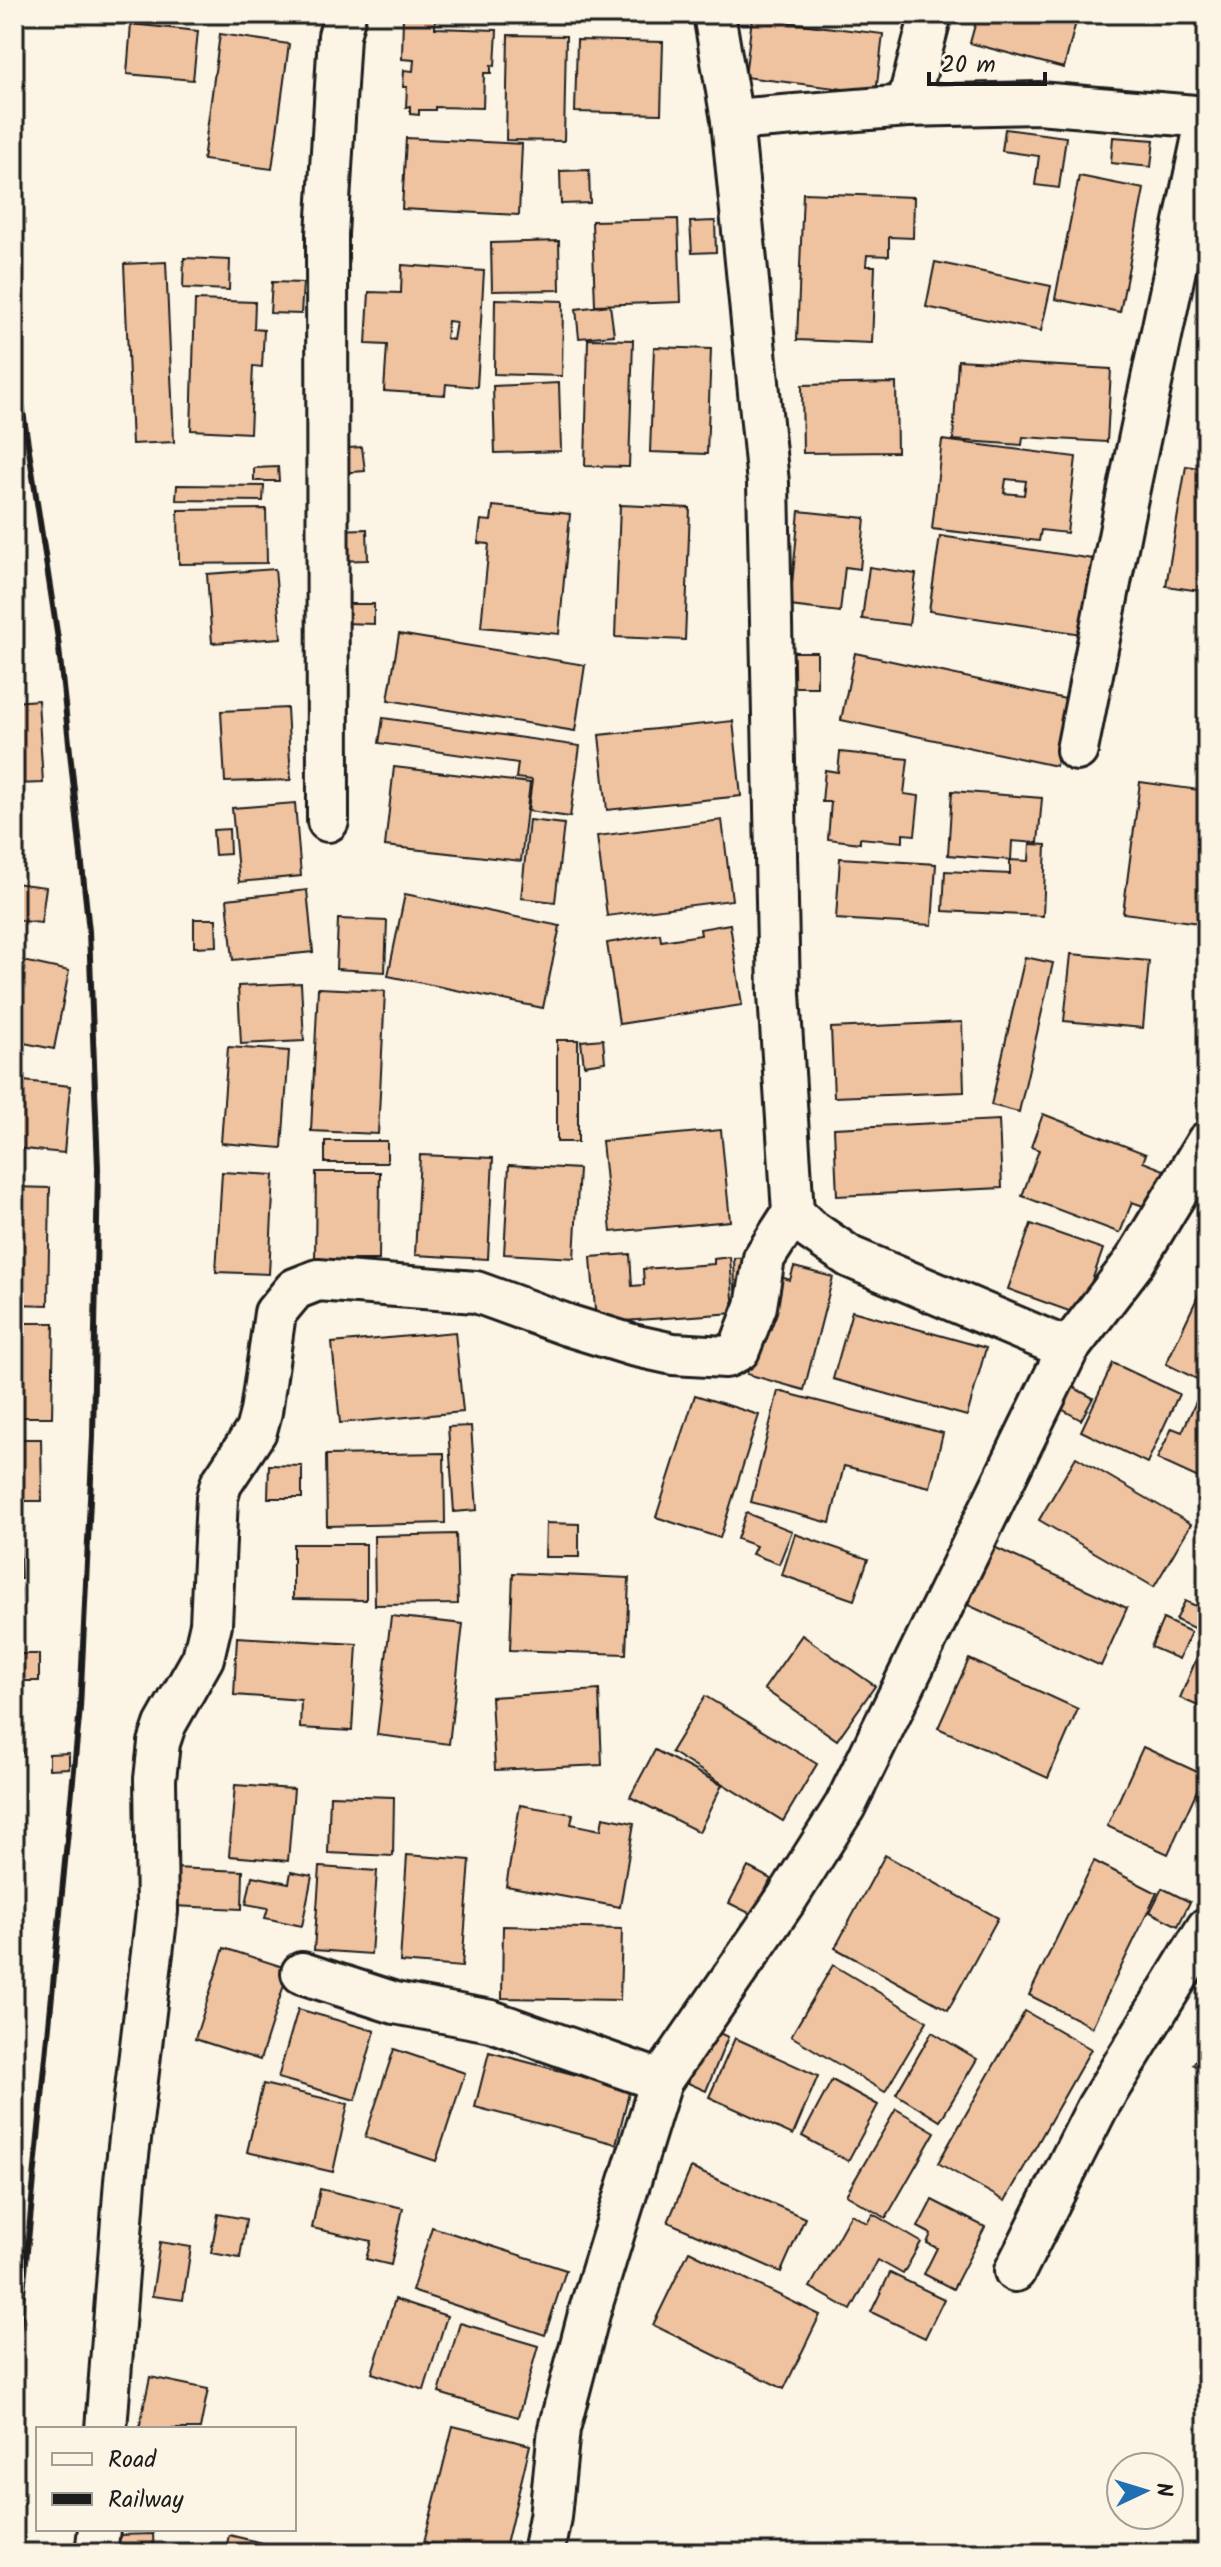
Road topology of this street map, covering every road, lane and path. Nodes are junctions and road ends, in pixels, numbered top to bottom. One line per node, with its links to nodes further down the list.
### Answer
1 (345, 14): 7 (street)
2 (714, 14): 5 (street)
3 (931, 14): 4 (street)
4 (907, 106): 5 (street); 6 (street)
5 (732, 120): 9 (street)
6 (1077, 750)
7 (328, 821)
8 (1204, 1154): 10 (street)
9 (793, 1213): 10 (street); 15 (street)
10 (1068, 1349): 13 (street)
11 (1207, 1928): 14 (street)
12 (302, 1973): 13 (street)
13 (661, 2081): 18 (street)
14 (1015, 2271)
15 (106, 2427)
16 (99, 2531): 17 (street)
17 (96, 2553)
18 (543, 2553)

